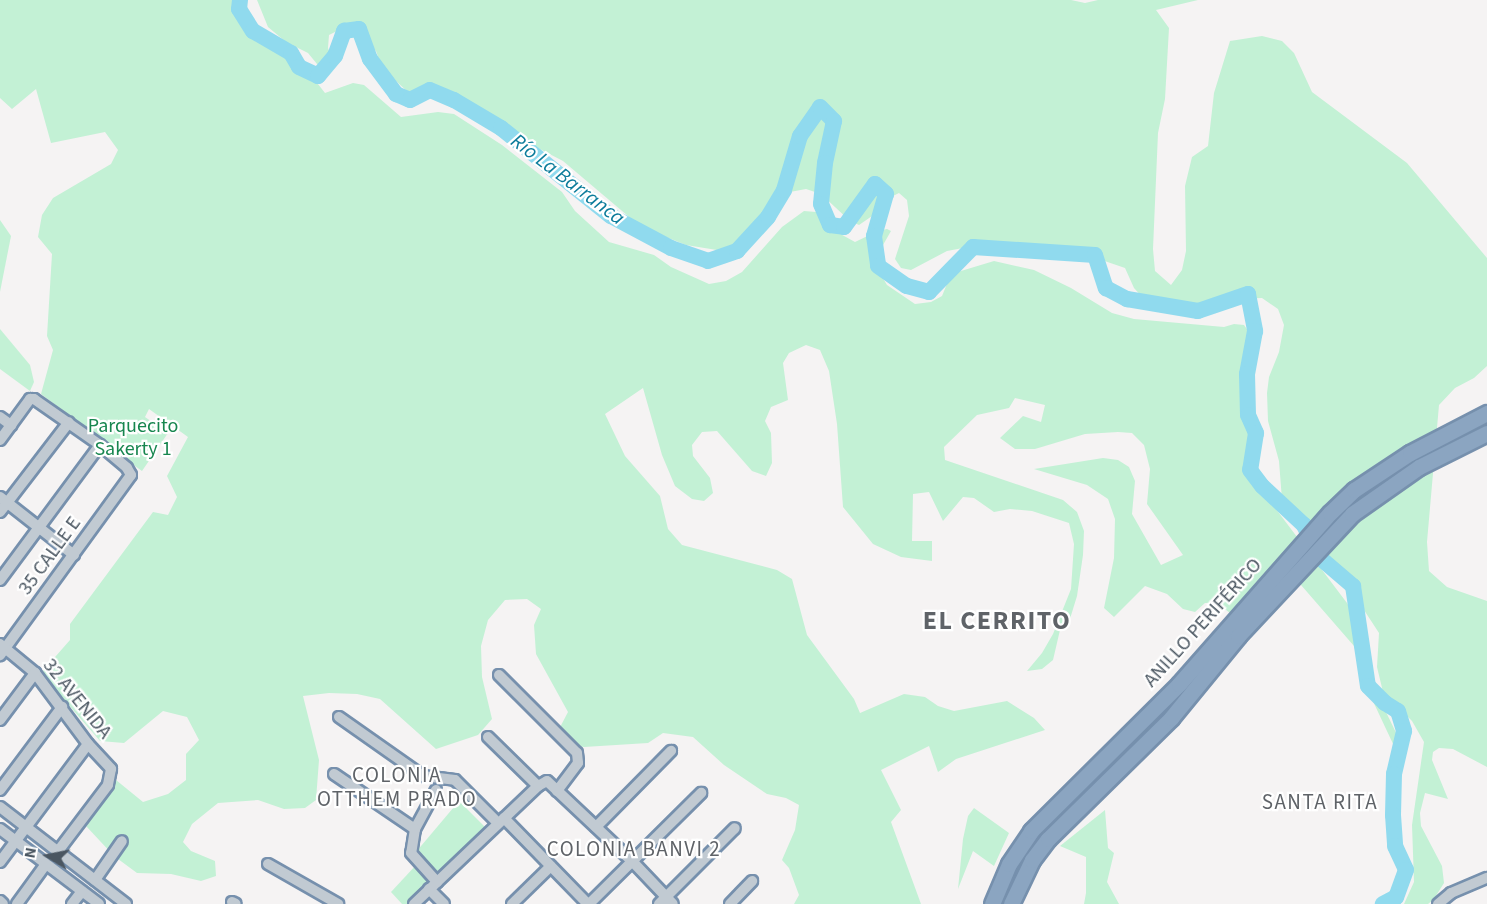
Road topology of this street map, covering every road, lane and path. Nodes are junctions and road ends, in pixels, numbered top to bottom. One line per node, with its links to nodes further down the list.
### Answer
1 (1487, 413): 58 (highway, ANILLO PERIFÉRICO)
2 (0, 417): 4 (street)
3 (69, 422): 4 (street); 7 (street); 8 (street)
4 (11, 425): 6 (street)
5 (1487, 433): 59 (highway, ANILLO PERIFÉRICO)
6 (0, 440)
7 (100, 445): 9 (street); 10 (street, 35 CALLE E)
8 (2, 504): 9 (street)
9 (39, 527): 10 (street); 11 (street)
10 (74, 555): 12 (street, 35 CALLE E)
11 (0, 580)
12 (2, 649): 13 (street, 32 AVENIDA)
13 (36, 674): 15 (street, 32 AVENIDA); 17 (street)
14 (499, 675): 25 (street)
15 (62, 707): 19 (street, 32 AVENIDA); 23 (street)
16 (339, 717): 28 (street)
17 (0, 720)
18 (488, 737): 22 (street)
19 (88, 744): 29 (street); 36 (street, 32 AVENIDA)
20 (671, 751): 30 (street)
21 (334, 774): 33 (street)
22 (542, 784): 25 (street); 28 (street)
23 (0, 790)
24 (436, 790): 33 (street)
25 (557, 791): 30 (street)
26 (701, 793): 37 (street)
27 (0, 807): 29 (street)
28 (501, 821): 41 (street); 45 (street)
29 (26, 826): 34 (street); 36 (street)
30 (596, 827): 37 (street)
31 (735, 828): 47 (street)
32 (0, 829): 34 (street)
33 (415, 830): 45 (street)
34 (15, 840): 38 (street); 39 (street)
35 (123, 841): 43 (street)
36 (58, 851): 43 (street)
37 (632, 861): 47 (street); 56 (street)
38 (0, 862)
39 (46, 864): 46 (street); 48 (street)
40 (268, 864): 52 (street)
41 (551, 866): 55 (street); 56 (street)
42 (1487, 878): 60 (street)
43 (95, 880): 51 (street)
44 (752, 881): 57 (street)
45 (433, 885): 53 (street); 54 (street)
46 (82, 891): 49 (street); 50 (street)
47 (666, 902)
48 (17, 904)
49 (72, 904)
50 (99, 904)
51 (126, 904)
52 (338, 904)
53 (414, 904)
54 (444, 904)
55 (512, 904)
56 (589, 904)
57 (730, 904)
58 (992, 904)
59 (1011, 904)
60 (1438, 904)

